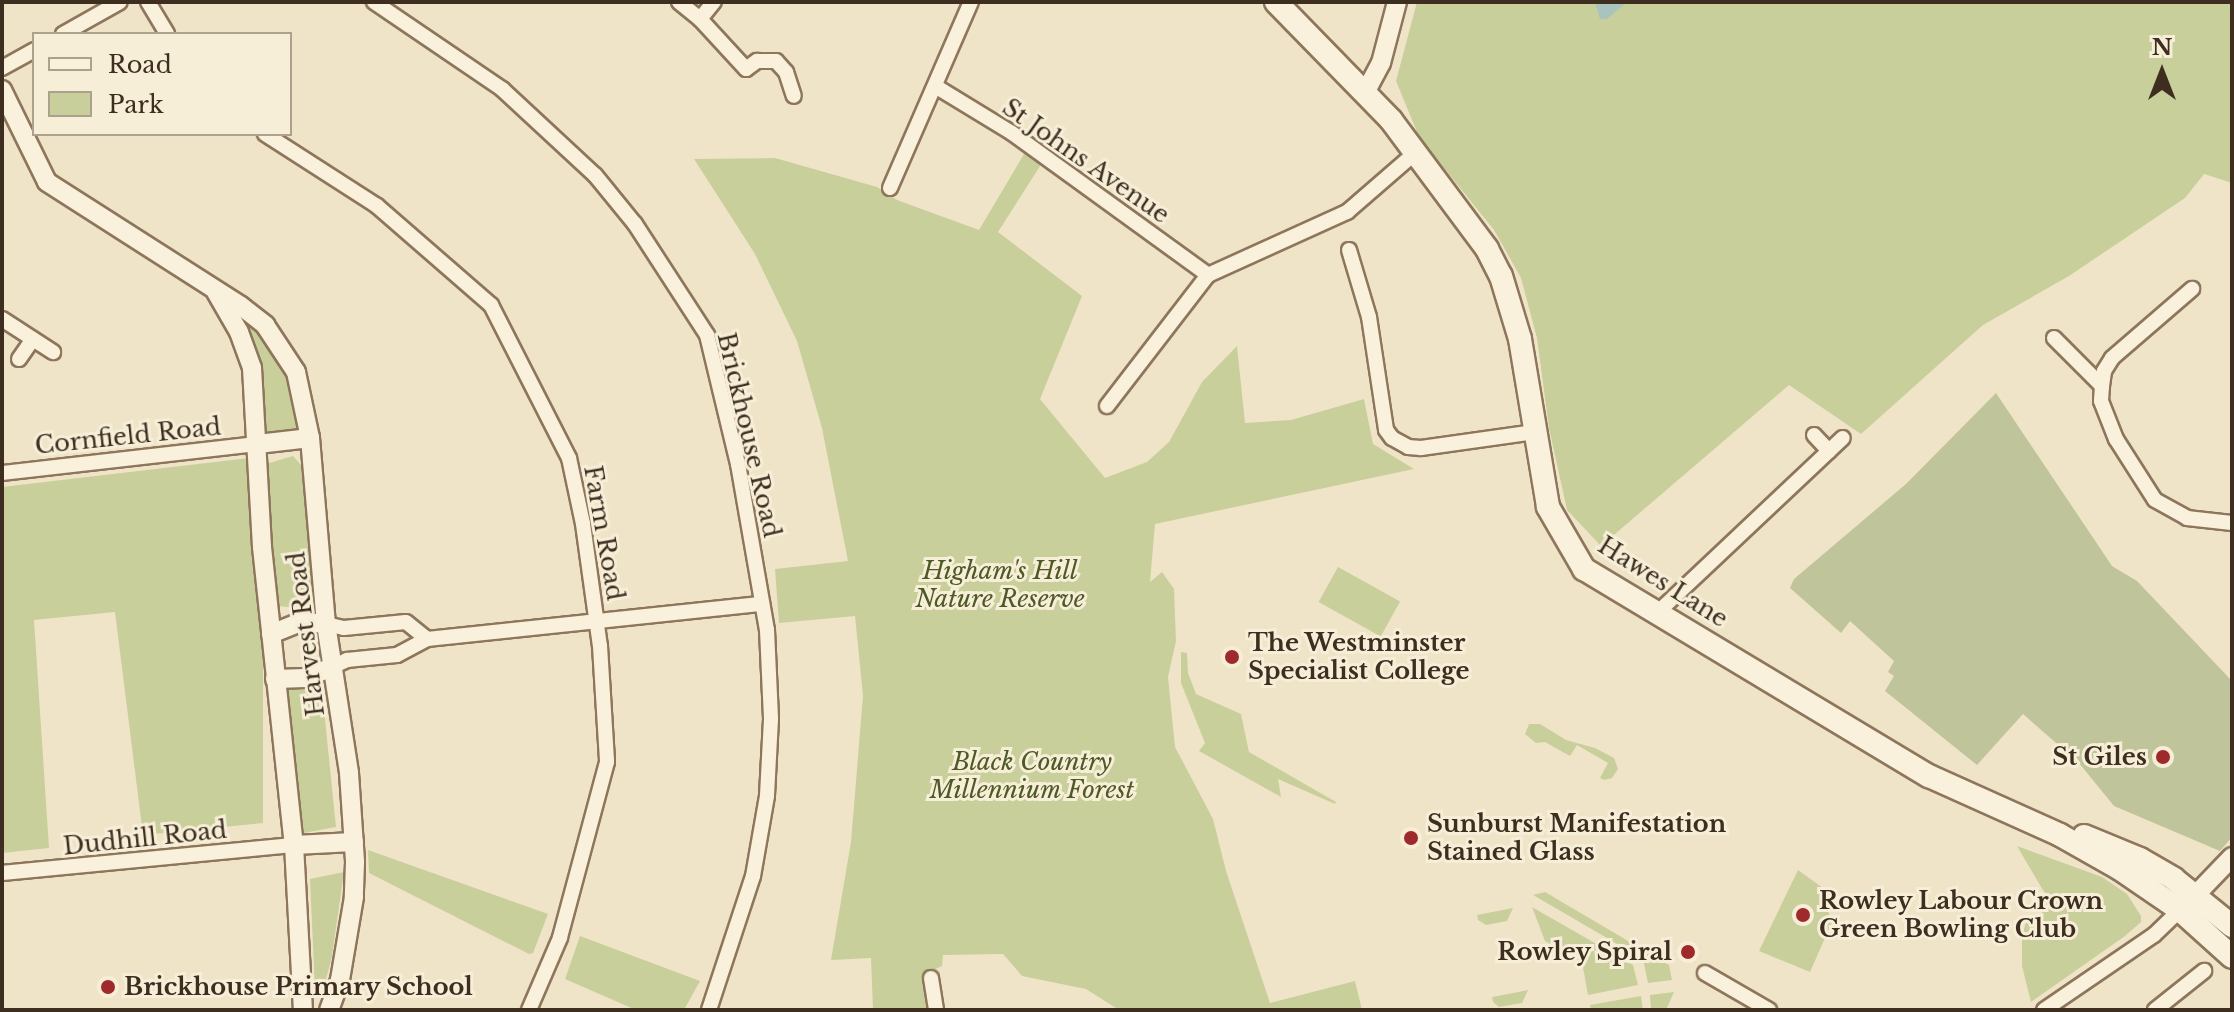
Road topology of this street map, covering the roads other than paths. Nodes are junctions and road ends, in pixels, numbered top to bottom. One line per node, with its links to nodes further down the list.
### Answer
1 (120, 2): 10 (street)
2 (148, 2): 11 (street)
3 (374, 2): 40 (street, Brickhouse Road)
4 (679, 2): 9 (street)
5 (714, 2): 9 (street)
6 (971, 2): 14 (street)
7 (1276, 2): 16 (main road, Hawes Lane)
8 (1397, 2): 16 (street)
9 (700, 19): 17 (street)
10 (67, 32)
11 (166, 32)
12 (32, 51): 13 (street)
13 (2, 68)
14 (935, 86): 20 (street); 22 (street, St Johns Avenue)
15 (2, 90): 23 (street, Harvest Road)
16 (1366, 91): 19 (main road, Hawes Lane)
17 (794, 96)
18 (268, 136): 42 (street, Farm Road)
19 (1415, 153): 22 (street); 32 (main road, Hawes Lane)
20 (890, 188)
21 (1349, 250): 32 (street)
22 (1208, 275): 31 (street)
23 (213, 286): 34 (street, Harvest Road); 36 (street, Harvest Road)
24 (2192, 289): 30 (street)
25 (2, 319): 27 (street)
26 (2054, 338): 30 (street)
27 (33, 339): 28 (street); 29 (street)
28 (53, 352)
29 (19, 359)
30 (2102, 386): 39 (street)
31 (1107, 406)
32 (1535, 432): 41 (main road, Hawes Lane)
33 (1814, 435): 37 (street)
34 (310, 438): 36 (street); 43 (street, Harvest Road)
35 (1843, 438): 37 (street)
36 (258, 444): 38 (street, Cornfield Road); 44 (street, Harvest Road)
37 (1829, 451): 41 (street)
38 (2, 473)
39 (2232, 523)
40 (762, 604): 42 (street); 63 (street, Brickhouse Road)
41 (1657, 613): 48 (main road, Hawes Lane)
42 (597, 621): 45 (street); 62 (street, Farm Road)
43 (326, 624): 44 (street); 45 (street); 46 (street, Harvest Road)
44 (271, 634): 47 (street, Harvest Road)
45 (427, 639): 46 (street)
46 (332, 667): 47 (street); 49 (street, Harvest Road)
47 (275, 679): 50 (street, Harvest Road)
48 (2010, 813): 53 (main road, Hawes Lane); 54 (main road, Hawes Lane)
49 (354, 842): 50 (street); 61 (street, Harvest Road)
50 (294, 845): 52 (street, Dudhill Road); 60 (street, Harvest Road)
51 (2232, 857): 53 (street)
52 (2, 873)
53 (2197, 894): 54 (street); 55 (main road, Hawes Lane)
54 (2180, 910): 56 (main road, Hawes Lane); 66 (street)
55 (2232, 926)
56 (2232, 957)
57 (2204, 971): 67 (street)
58 (1705, 973): 65 (street)
59 (931, 978): 64 (street)
60 (303, 1010)
61 (329, 1010)
62 (529, 1010)
63 (709, 1010)
64 (936, 1010)
65 (1769, 1010)
66 (2044, 1010)
67 (2155, 1010)

